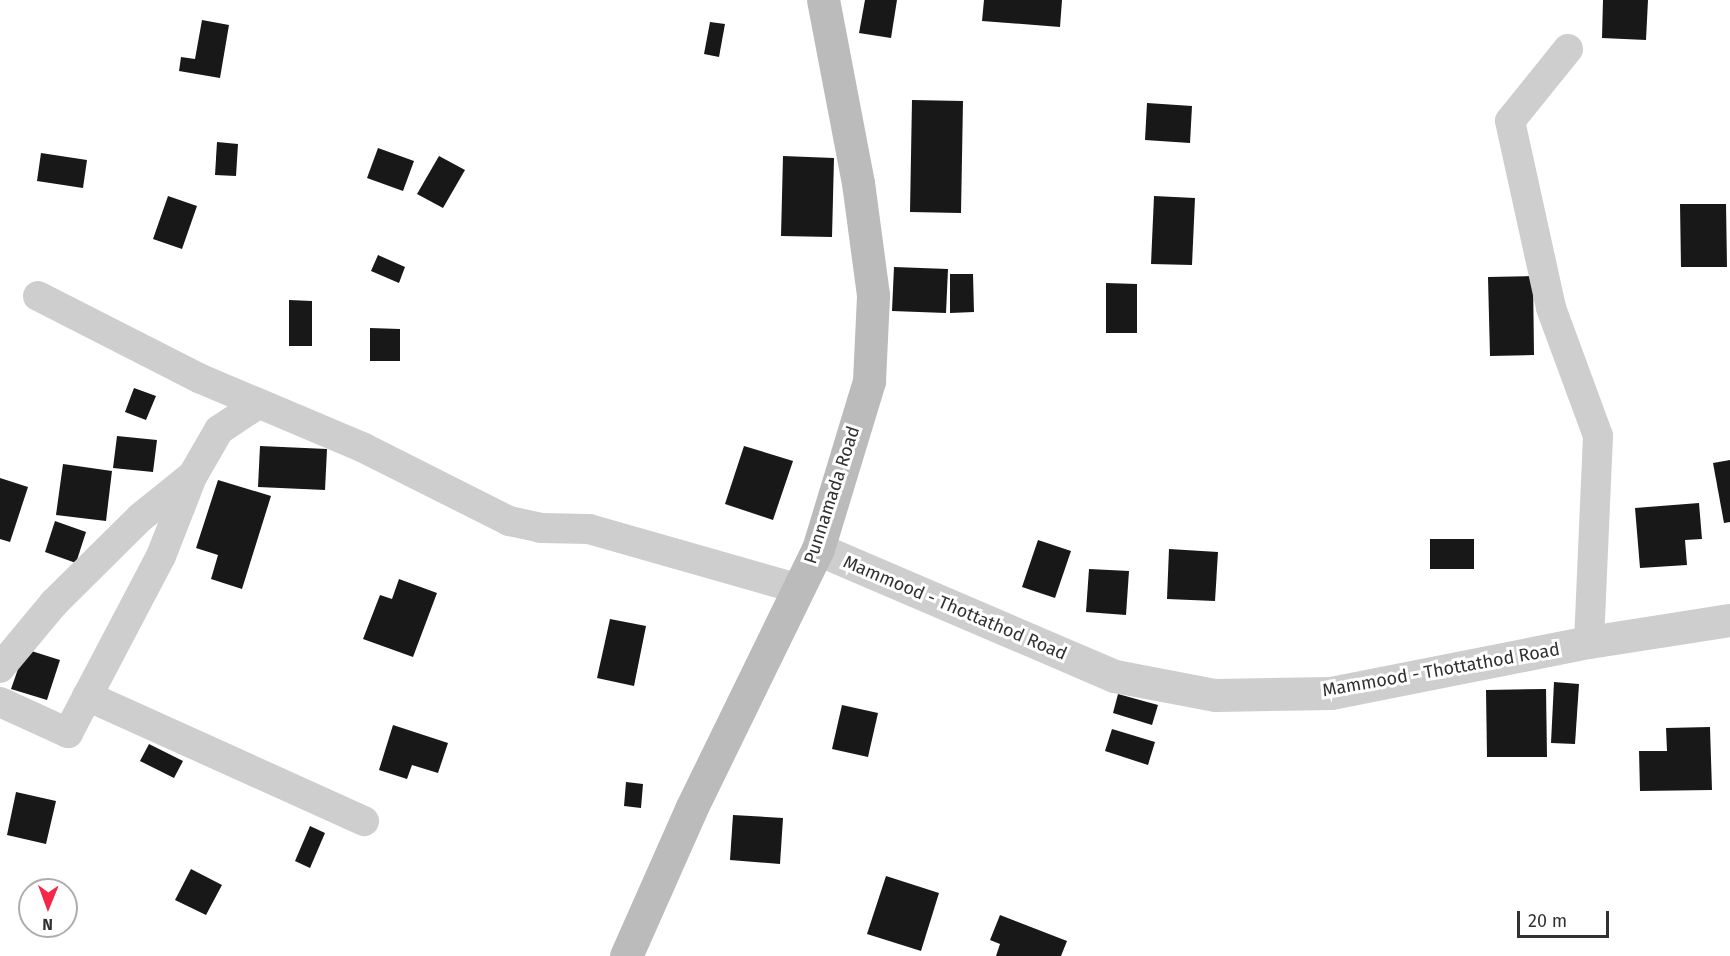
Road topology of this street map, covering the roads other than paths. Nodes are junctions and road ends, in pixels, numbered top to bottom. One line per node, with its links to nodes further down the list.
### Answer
1 (823, 0): 6 (main road, Punnamada Road)
2 (1568, 49): 9 (street)
3 (38, 297): 4 (street)
4 (258, 404): 5 (street); 7 (street)
5 (193, 475): 10 (street); 11 (street)
6 (818, 549): 7 (main road, Punnamada Road); 9 (street, Mammood - Thottathod Road)
7 (799, 589): 14 (main road, Punnamada Road)
8 (1730, 620): 9 (street, Mammood - Thottathod Road)
9 (1590, 642)
10 (0, 668)
11 (87, 696): 12 (street); 13 (street)
12 (0, 702)
13 (364, 821)
14 (626, 956)

